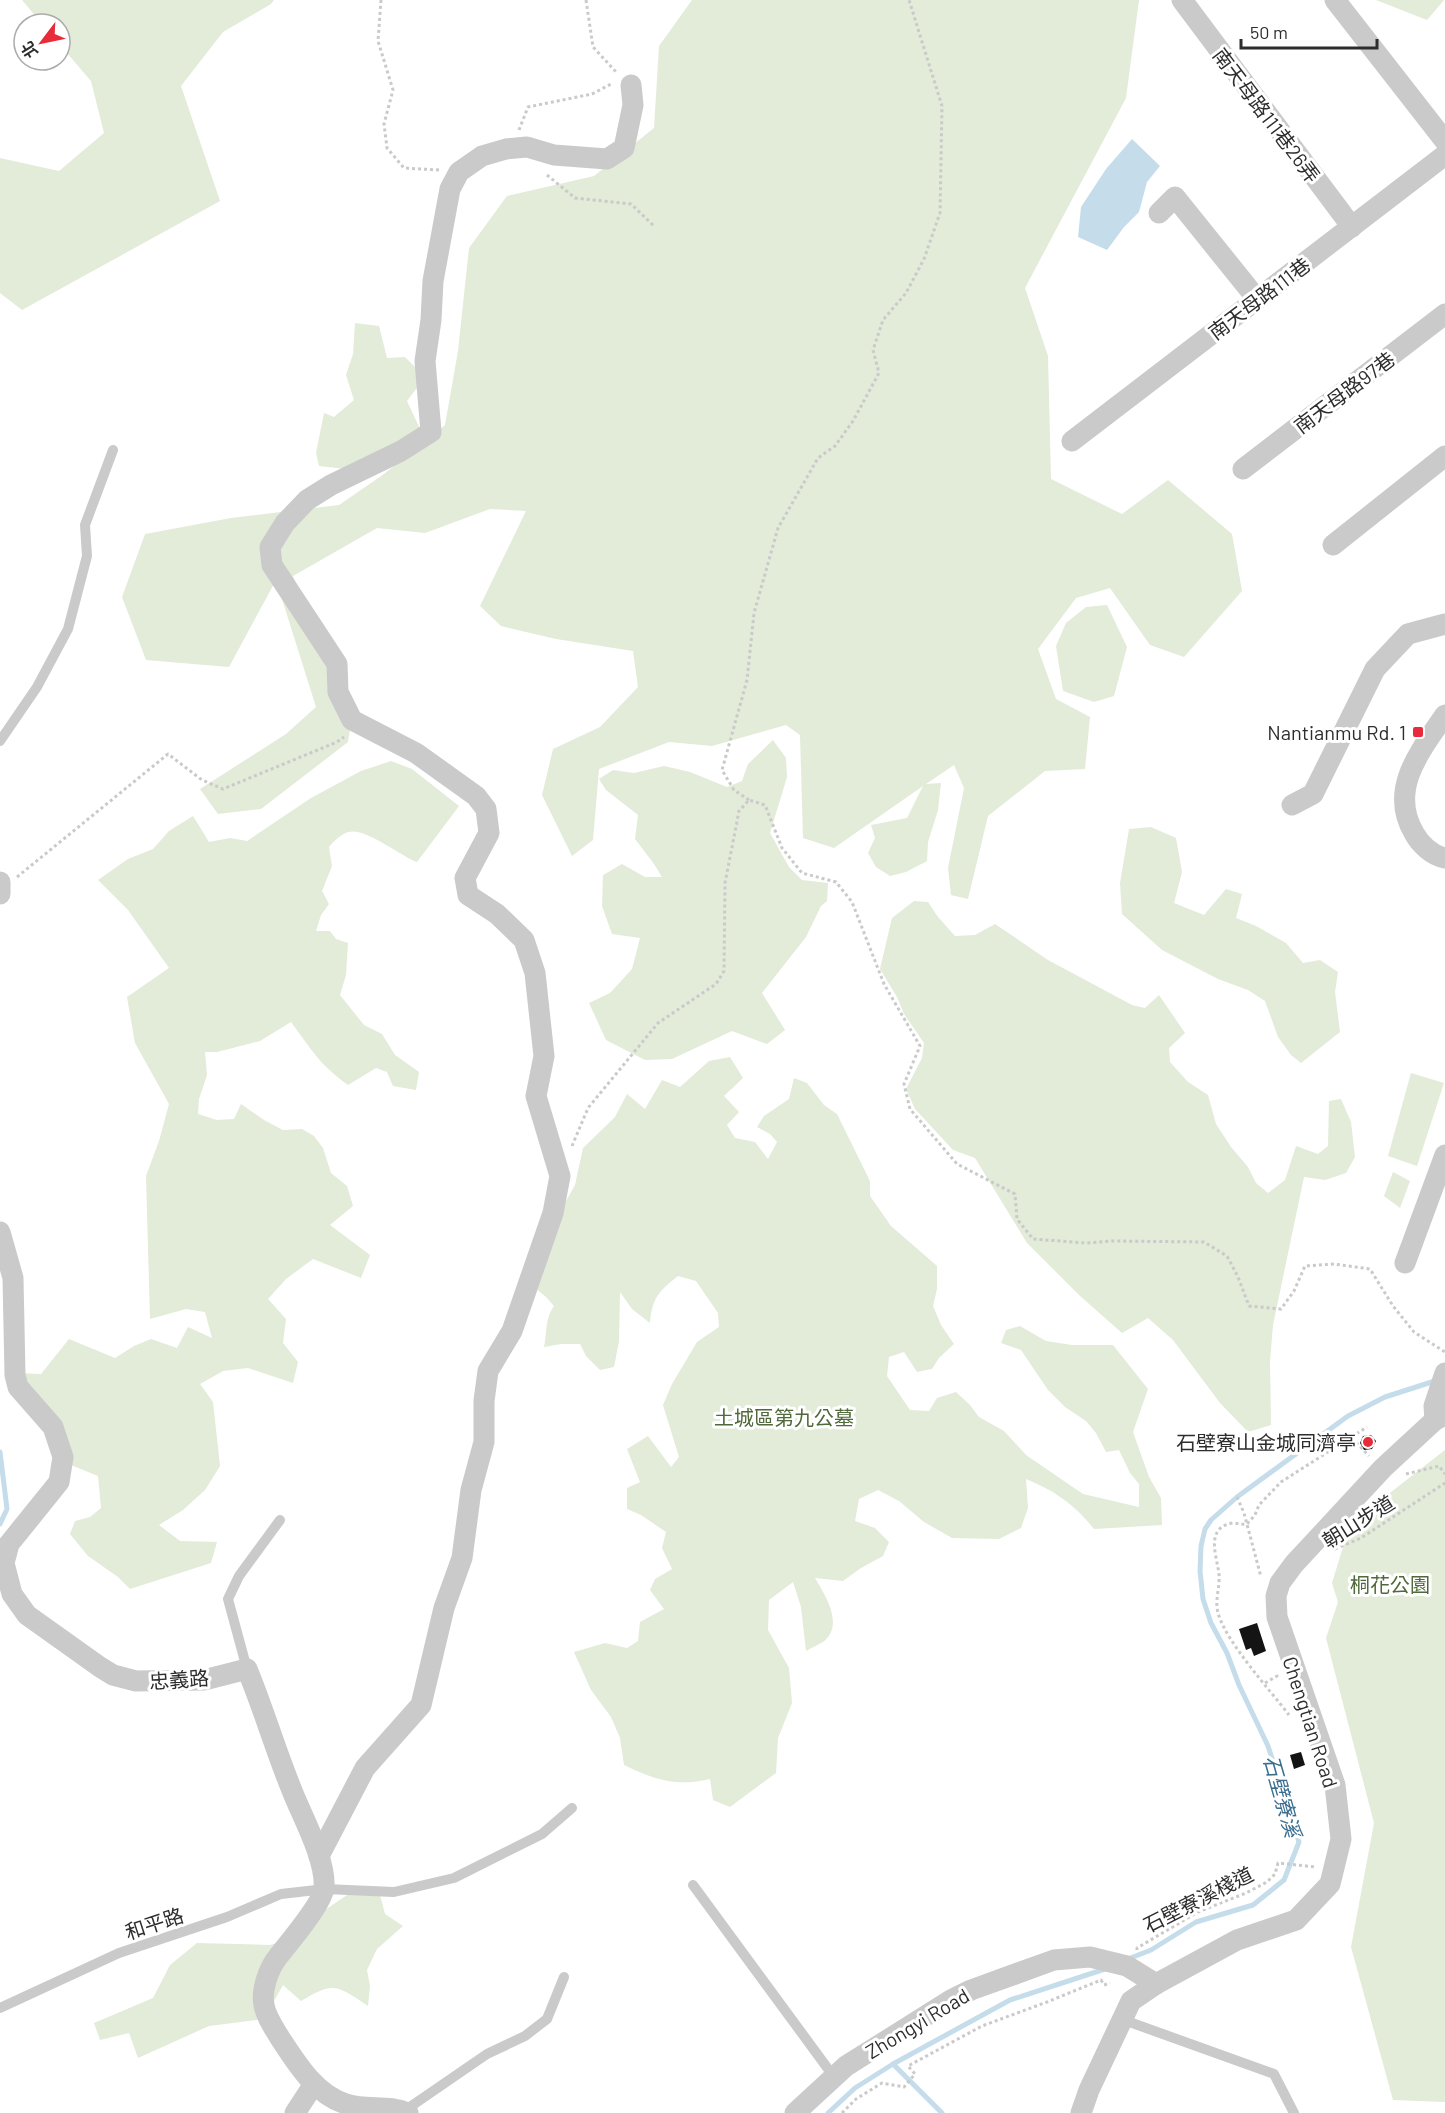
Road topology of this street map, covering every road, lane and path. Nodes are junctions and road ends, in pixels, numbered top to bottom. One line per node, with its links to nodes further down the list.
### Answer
1 (381, 0): 10 (path)
2 (586, 0): 8 (path)
3 (909, 0): 26 (path)
4 (1335, 0): 7 (street)
5 (1182, 2): 14 (street, 南天母路111巷26弄)
6 (632, 85): 8 (street)
7 (1445, 141)
8 (512, 148): 10 (street)
9 (1445, 154): 14 (street, 南天母路111巷)
10 (459, 172): 24 (street)
11 (540, 172): 13 (path)
12 (1159, 213): 15 (street)
13 (654, 226)
14 (1352, 227): 15 (street, 南天母路111巷)
15 (1257, 299): 17 (street, 南天母路111巷)
16 (1445, 314): 20 (street, 南天母路97巷)
17 (1072, 441)
18 (113, 450): 25 (lane)
19 (1445, 456): 21 (street)
20 (1243, 469)
21 (1333, 545)
22 (1445, 624): 27 (street)
23 (1445, 715): 28 (street)
24 (352, 720): 29 (path); 53 (street)
25 (0, 741)
26 (749, 800): 30 (path); 34 (path)
27 (1292, 805)
28 (1445, 858)
29 (0, 889)
30 (572, 1146)
31 (1445, 1155): 33 (street)
32 (0, 1232): 48 (street, 忠義路)
33 (1405, 1263)
34 (1445, 1353)
35 (1445, 1373): 36 (street)
36 (1438, 1413): 47 (street)
37 (1367, 1427): 38 (path)
38 (1352, 1438): 39 (path); 45 (path)
39 (1369, 1456)
40 (1445, 1474): 41 (path)
41 (1404, 1475)
42 (1445, 1483): 46 (path, 朝山步道)
43 (1237, 1497): 45 (path)
44 (280, 1521): 48 (lane)
45 (1247, 1524): 47 (path); 50 (path)
46 (1332, 1551)
47 (1276, 1596): 61 (street, Chengtian Road)
48 (247, 1669): 53 (street)
49 (1273, 1670): 50 (path)
50 (1265, 1683): 51 (path)
51 (1294, 1722)
52 (572, 1808): 58 (lane, 和平路)
53 (319, 1856): 58 (street)
54 (1318, 1857): 56 (path)
55 (1309, 1867): 59 (path, 石壁寮溪棧道)
56 (1316, 1868)
57 (693, 1885): 65 (lane)
58 (324, 1889): 63 (lane, 和平路); 66 (street)
59 (1131, 1962): 61 (street, Zhongyi Road); 65 (street, Zhongyi Road)
60 (564, 1977): 67 (lane)
61 (1156, 1984): 64 (street, Chengtian Road)
62 (1104, 1985): 70 (path)
63 (0, 2008)
64 (1121, 2019): 71 (street, Chengtian Road); 72 (lane)
65 (834, 2077): 69 (street, Zhongyi Road)
66 (314, 2084): 67 (street); 68 (street)
67 (406, 2112)
68 (295, 2113)
69 (795, 2113)
70 (842, 2113)
71 (1081, 2113)
72 (1294, 2113)

